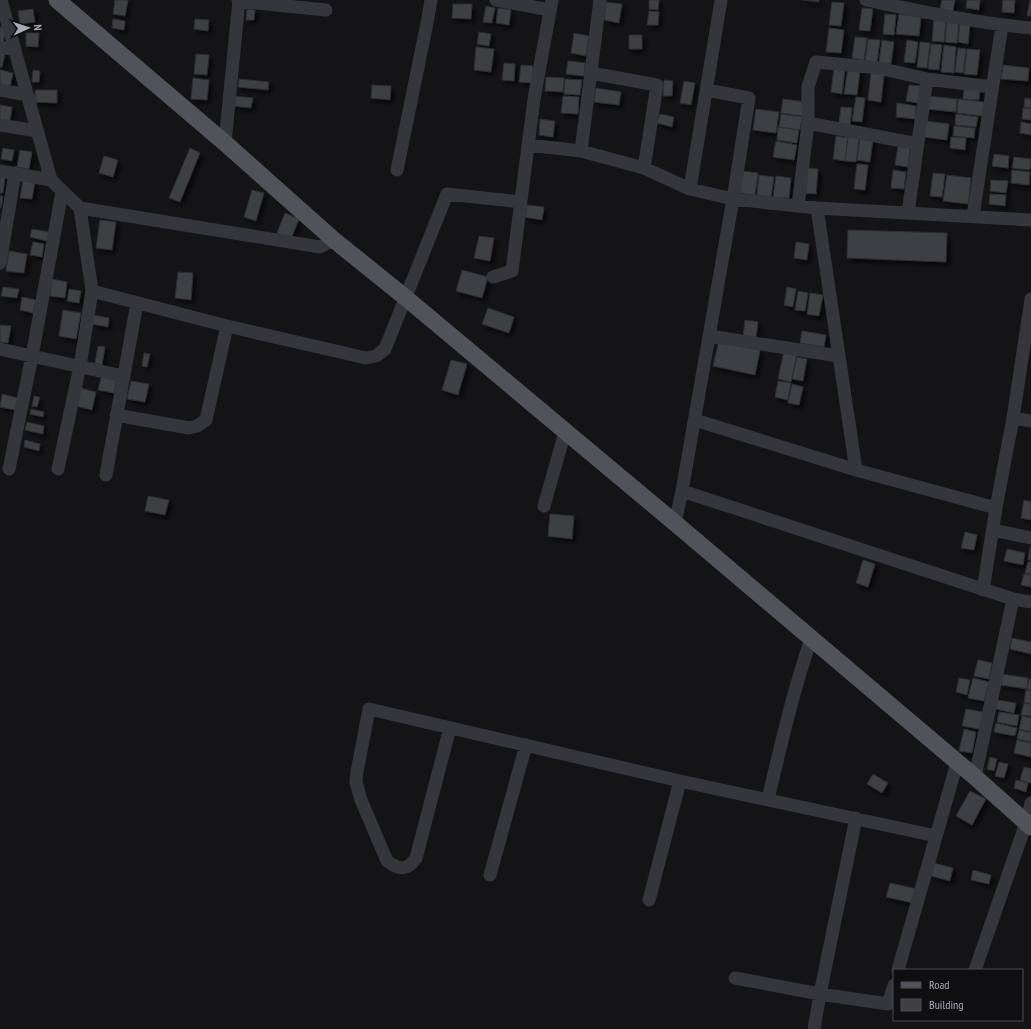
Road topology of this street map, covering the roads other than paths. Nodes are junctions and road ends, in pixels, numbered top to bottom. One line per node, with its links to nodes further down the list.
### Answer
1 (1, 0): 15 (street)
2 (57, 0): 25 (main road)
3 (431, 0): 31 (street)
4 (496, 0): 9 (street)
5 (600, 0): 16 (street)
6 (721, 0): 20 (street)
7 (866, 0): 10 (street)
8 (238, 1): 11 (street); 25 (street)
9 (551, 5): 26 (street)
10 (914, 5): 12 (street)
11 (326, 10)
12 (1002, 25): 13 (street); 18 (street)
13 (1031, 28)
14 (0, 47): 15 (street)
15 (15, 50): 21 (street)
16 (591, 73): 28 (street); 29 (street)
17 (926, 79): 18 (street); 22 (street); 27 (street)
18 (992, 88): 42 (street)
19 (0, 90): 21 (street)
20 (707, 90): 34 (street); 36 (street)
21 (28, 95): 24 (street)
22 (808, 123): 27 (street); 38 (street)
23 (0, 125): 24 (street)
24 (37, 131): 33 (street)
25 (225, 143): 44 (main road)
26 (528, 144): 28 (street); 37 (street)
27 (918, 144): 41 (street)
28 (581, 151): 29 (street)
29 (644, 168): 34 (street)
30 (0, 170): 32 (street)
31 (397, 170)
32 (15, 173): 33 (street); 45 (street)
33 (50, 180): 35 (street)
34 (690, 189): 36 (street)
35 (62, 192): 39 (street); 54 (street)
36 (733, 199): 38 (street); 52 (street)
37 (521, 202): 46 (street); 48 (street)
38 (798, 206): 40 (street)
39 (80, 208): 44 (street); 47 (street)
40 (817, 208): 41 (street); 55 (street)
41 (908, 213): 42 (street)
42 (973, 216): 43 (street)
43 (1031, 220)
44 (334, 240): 48 (main road)
45 (0, 263)
46 (494, 277)
47 (92, 291): 50 (street); 56 (street)
48 (406, 298): 51 (street); 62 (main road)
49 (1031, 299): 59 (street)
50 (136, 303): 51 (street); 57 (street)
51 (227, 326): 58 (street)
52 (709, 336): 55 (street); 60 (street)
53 (0, 349): 54 (street)
54 (32, 356): 56 (street); 63 (street)
55 (839, 356): 65 (street)
56 (80, 366): 57 (street); 64 (street)
57 (123, 376): 58 (street)
58 (116, 415): 66 (street)
59 (1013, 418): 61 (street); 69 (street)
60 (695, 420): 65 (street); 67 (street)
61 (1031, 421)
62 (565, 432): 68 (street); 70 (main road)
63 (9, 469)
64 (58, 469)
65 (856, 470): 69 (street)
66 (106, 476)
67 (682, 491): 70 (street); 73 (street)
68 (544, 506)
69 (996, 508): 71 (street)
70 (674, 523): 76 (main road)
71 (993, 530): 72 (street); 73 (street)
72 (1031, 538)
73 (983, 590): 74 (street)
74 (1013, 599): 75 (street); 80 (street)
75 (1031, 602)
76 (811, 639): 79 (main road); 82 (street)
77 (450, 728): 77 (street); 78 (street)
78 (526, 745): 81 (street); 87 (street)
79 (957, 763): 80 (main road); 86 (street)
80 (975, 778): 85 (main road)
81 (680, 781): 82 (street); 88 (street)
82 (768, 799): 84 (street)
83 (1031, 803): 85 (street)
84 (856, 818): 86 (street); 93 (street)
85 (1029, 825): 90 (street)
86 (936, 836): 89 (street)
87 (490, 875)
88 (649, 900)
89 (898, 969)
90 (974, 969)
91 (735, 978): 93 (street)
92 (893, 988): 93 (street)
93 (820, 994): 94 (street)
94 (814, 1029)

